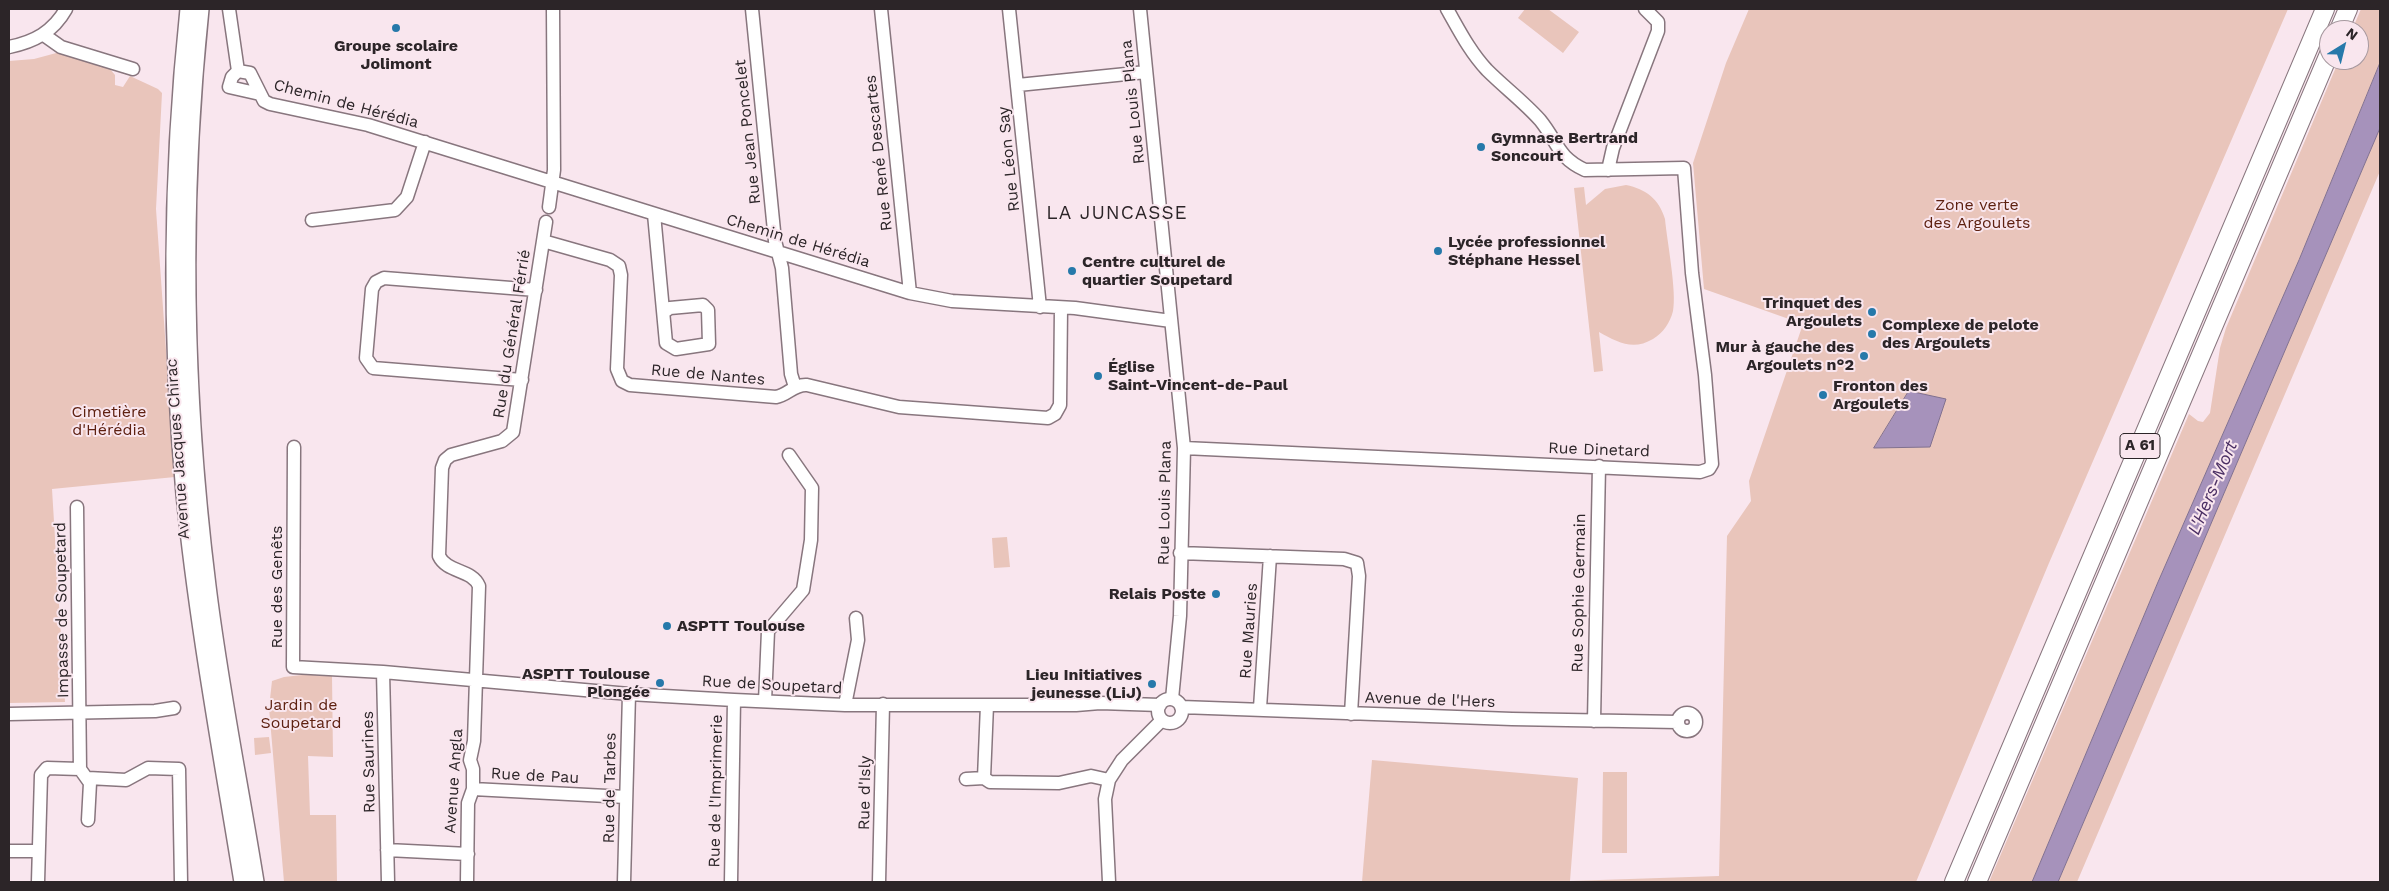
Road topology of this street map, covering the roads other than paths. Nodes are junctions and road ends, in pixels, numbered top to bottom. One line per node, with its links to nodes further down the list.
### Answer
1 (66, 9): 13 (street)
2 (188, 9): 77 (main road, Avenue Jacques Chirac)
3 (201, 9): 78 (main road, Avenue Jacques Chirac)
4 (229, 9): 17 (street)
5 (553, 9): 23 (street)
6 (752, 9): 29 (street, Rue Jean Poncelet)
7 (881, 9): 31 (street, Rue René Descartes)
8 (1009, 9): 19 (street, Rue Léon Say)
9 (1140, 9): 18 (street, Rue Louis Plana)
10 (1447, 9): 22 (street)
11 (1645, 9): 22 (street)
12 (2325, 9): 85 (highway, A 61)
13 (44, 35): 14 (street); 15 (street)
14 (9, 48)
15 (132, 69)
16 (2322, 70): 86 (highway, A 61)
17 (238, 71): 20 (street, Chemin de Hérédia); 20 (street, Chemin de Hérédia)
18 (1146, 72): 19 (street); 35 (street, Rue Louis Plana)
19 (1018, 85): 32 (street, Rue Léon Say)
20 (260, 94): 21 (street, Chemin de Hérédia)
21 (425, 142): 23 (street, Chemin de Hérédia); 26 (street, Chemin de Hérédia)
22 (1608, 170): 41 (street, Rue Dinetard)
23 (552, 182): 24 (street); 25 (street, Chemin de Hérédia)
24 (549, 207)
25 (654, 214): 29 (street, Chemin de Hérédia); 34 (street)
26 (312, 220)
27 (546, 222): 28 (street, Rue du Général Férrié)
28 (543, 241): 30 (street, Rue du Général Férrié); 37 (street, Rue de Nantes)
29 (778, 252): 31 (street, Chemin de Hérédia); 37 (street, Rue Jean Poncelet)
30 (536, 290): 36 (street, Rue du Général Férrié); 36 (street)
31 (910, 293): 32 (street, Chemin de Hérédia)
32 (1040, 307): 33 (street, Chemin de Hérédia)
33 (1061, 308): 35 (street, Chemin de Hérédia); 37 (street, Rue de Nantes)
34 (664, 312): 34 (street)
35 (1171, 321): 39 (street, Rue Louis Plana)
36 (522, 380): 47 (street, Rue du Général Férrié)
37 (795, 387)
38 (294, 447): 46 (street, Rue des Genêts)
39 (1184, 448): 41 (street, Rue Dinetard); 43 (street, Rue Louis Plana)
40 (789, 455): 50 (street)
41 (1598, 466): 62 (street, Rue Sophie Germain)
42 (77, 507): 58 (street, Impasse de Soupetard)
43 (1180, 553): 44 (street); 51 (street, Rue Louis Plana)
44 (1270, 556): 57 (street, Rue Mauries); 60 (street)
45 (856, 618): 53 (street)
46 (383, 672): 47 (street, Rue de Soupetard); 71 (street, Rue Saurines)
47 (475, 681): 48 (street, Rue de Soupetard); 68 (street, Avenue Angla)
48 (629, 694): 49 (street, Rue de Soupetard); 69 (street, Rue de Tarbes)
49 (734, 700): 50 (street, Rue de Soupetard); 82 (street, Rue de l'Imprimerie)
50 (765, 701): 53 (street, Rue de Soupetard)
51 (1176, 703): 55 (street); 57 (street, Avenue de l'Hers); 61 (street)
52 (883, 704): 53 (street, Rue de Soupetard); 54 (street, Rue de Soupetard); 83 (street, Rue d'Isly)
53 (845, 705)
54 (987, 705): 55 (street, Rue de Soupetard); 65 (street)
55 (1160, 705): 61 (street)
56 (174, 708): 58 (street, Impasse de Soupetard)
57 (1260, 708): 60 (street, Avenue de l'Hers)
58 (80, 713): 59 (street, Impasse de Soupetard); 64 (street)
59 (9, 714)
60 (1351, 714): 62 (street, Avenue de l'Hers)
61 (1162, 720): 67 (street)
62 (1594, 721): 63 (street, Avenue de l'Hers)
63 (1678, 722)
64 (84, 774): 70 (street); 73 (street); 75 (street)
65 (984, 778): 66 (street); 67 (street)
66 (966, 779)
67 (1109, 780): 84 (street)
68 (473, 789): 69 (street, Rue de Pau); 74 (street, Avenue Angla)
69 (626, 797): 81 (street, Rue de Tarbes)
70 (88, 820)
71 (387, 850): 74 (street); 79 (street, Rue Saurines)
72 (9, 851): 73 (street)
73 (38, 851): 76 (street)
74 (468, 854): 80 (street, Avenue Angla)
75 (182, 876)
76 (38, 882)
77 (242, 882)
78 (256, 882)
79 (388, 882)
80 (468, 882)
81 (624, 882)
82 (730, 882)
83 (879, 882)
84 (1109, 882)
85 (1954, 882)
86 (1977, 882)

